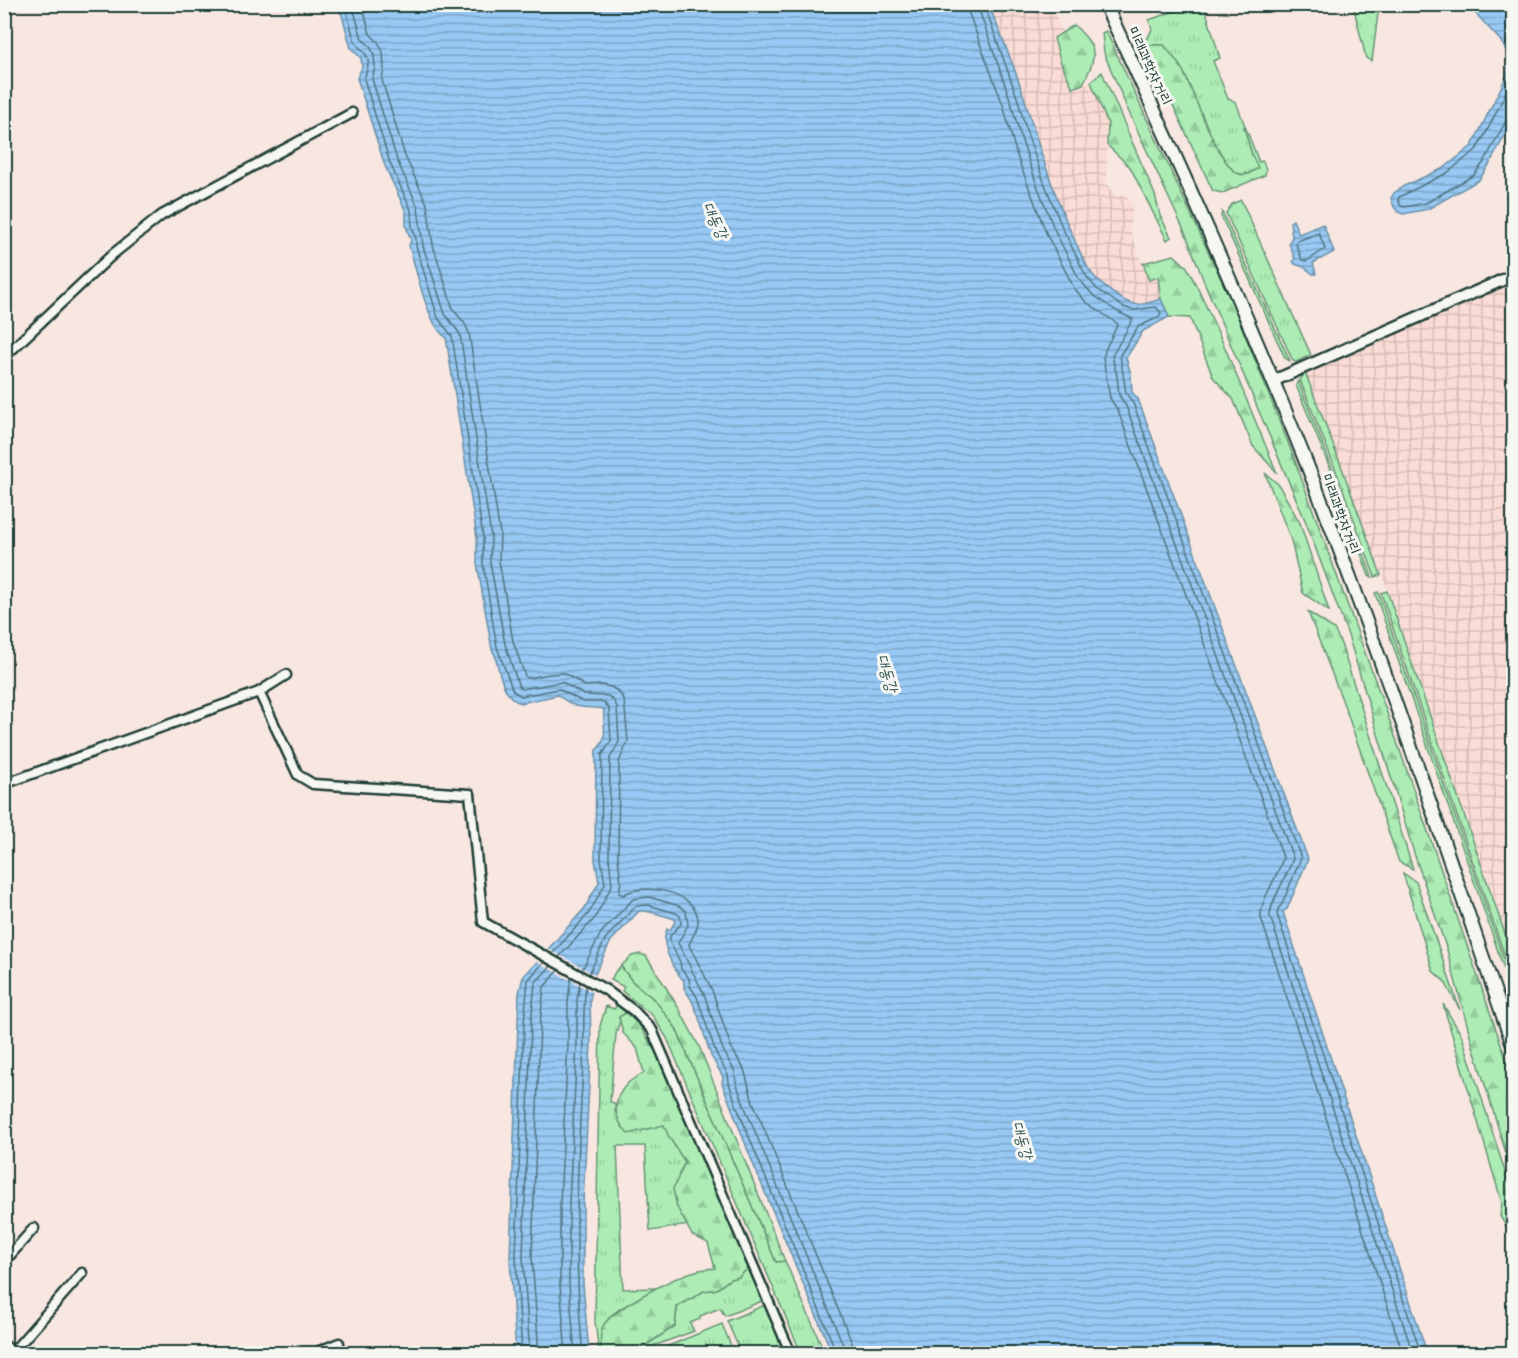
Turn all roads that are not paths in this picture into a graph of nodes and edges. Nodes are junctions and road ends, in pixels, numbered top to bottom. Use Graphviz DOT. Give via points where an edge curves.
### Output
graph roads {
  1 [pos="1105,4"];
  2 [pos="352,113"];
  3 [pos="1514,275"];
  4 [pos="4,357"];
  5 [pos="1273,381"];
  6 [pos="286,675"];
  7 [pos="259,692"];
  8 [pos="4,784"];
  9 [pos="1514,1048"];
  10 [pos="34,1228"];
  11 [pos="4,1262"];
  12 [pos="82,1274"];
  13 [pos="339,1342"];
  14 [pos="10,1351"];
  15 [pos="312,1353"];
  16 [pos="792,1353"];
  1 -- 5 [label="main road, 미래과학자거리" via="1191,188"];
  2 -- 4 [label="street" via="162,215 112,254"];
  3 -- 5 [label="street"];
  5 -- 9 [label="main road, 미래과학자거리" via="1383,669"];
  6 -- 7 [label="street"];
  7 -- 8 [label="street"];
  7 -- 16 [label="street" via="298,775 313,784 470,794 483,922 606,990 652,1030"];
  10 -- 11 [label="street"];
  12 -- 14 [label="street"];
  13 -- 15 [label="street"];
}
